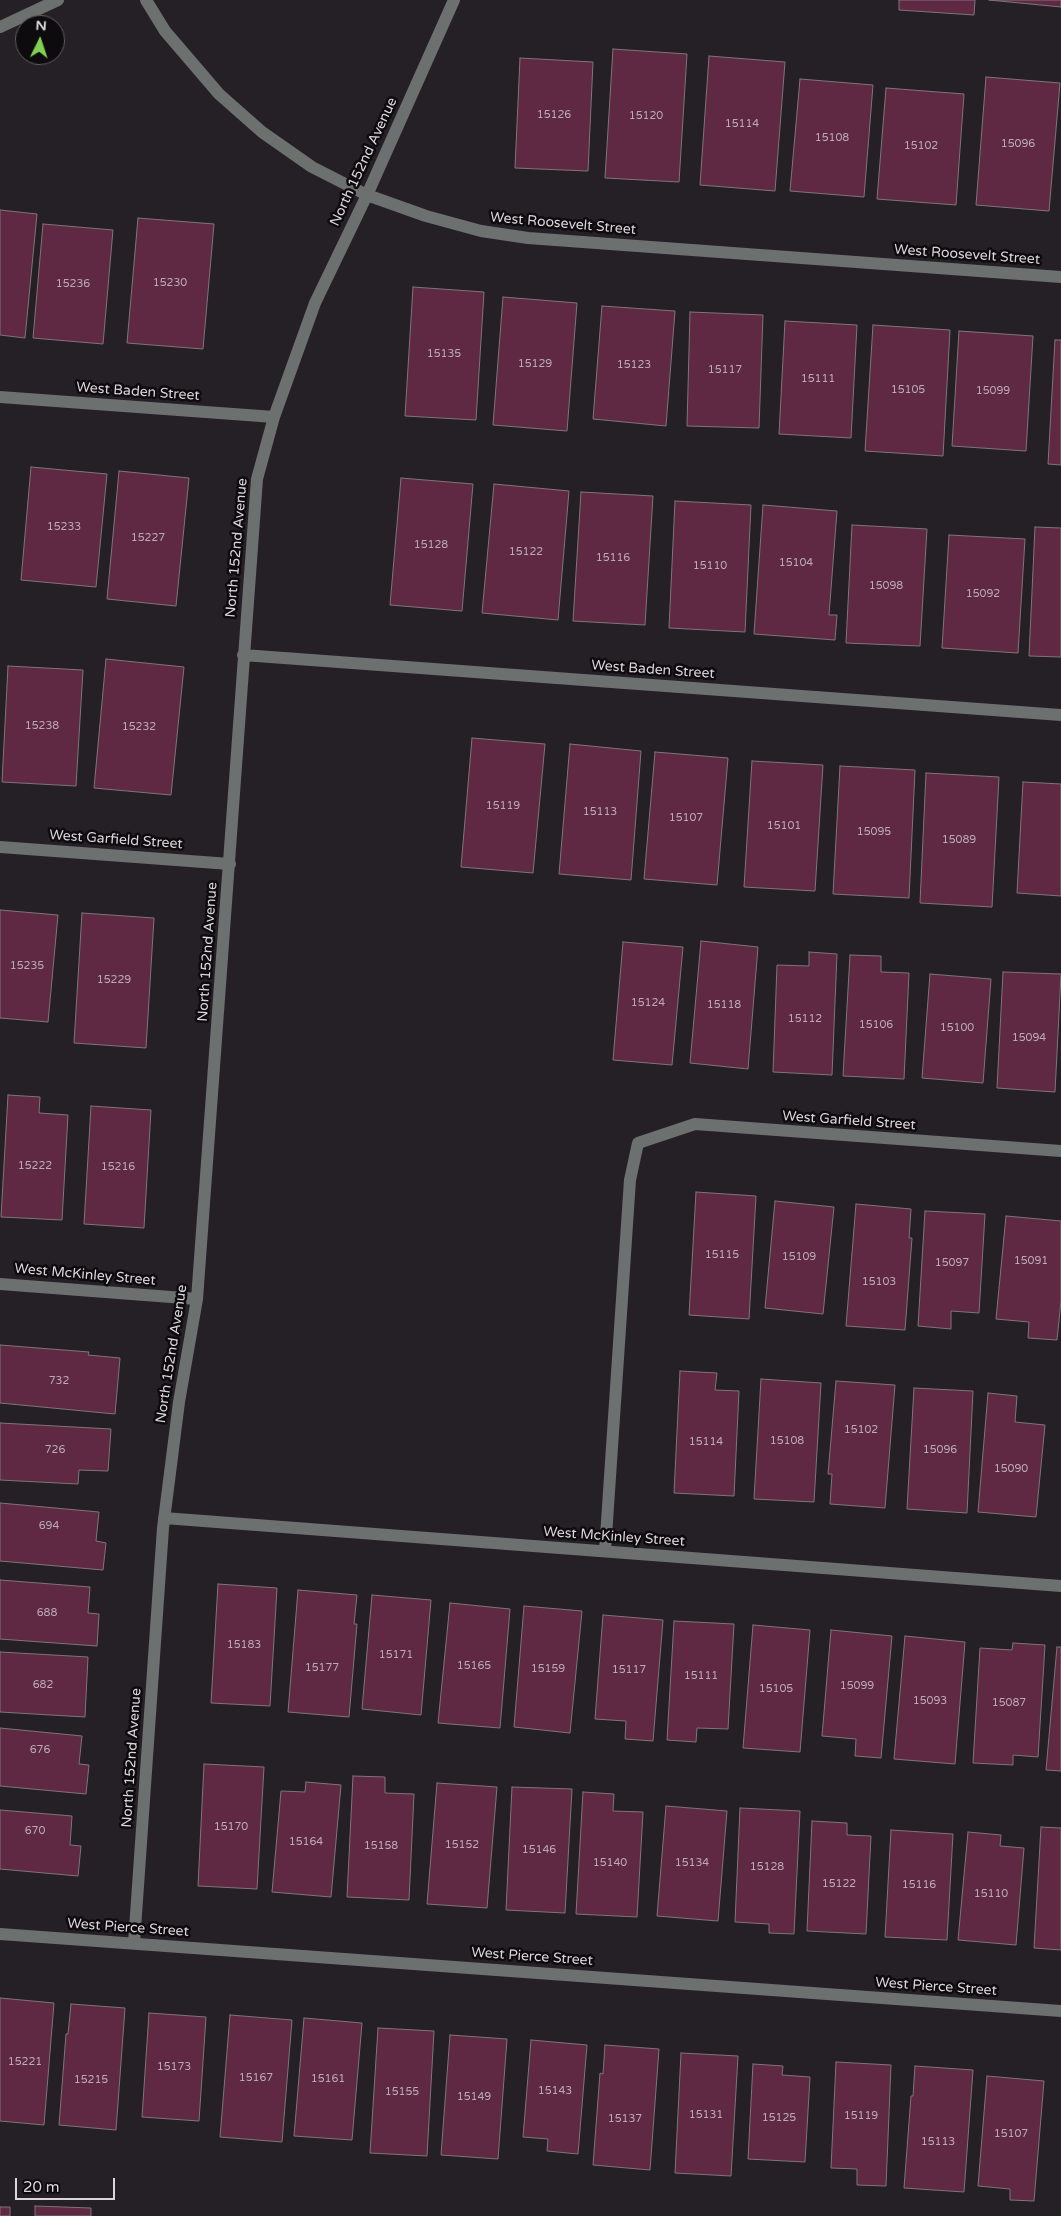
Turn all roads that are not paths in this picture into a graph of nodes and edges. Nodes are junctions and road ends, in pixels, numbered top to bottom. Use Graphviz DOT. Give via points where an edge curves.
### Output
graph roads {
  1 [pos="58,0"];
  2 [pos="146,0"];
  3 [pos="454,0"];
  4 [pos="0,27"];
  5 [pos="367,195"];
  6 [pos="1061,277"];
  7 [pos="0,397"];
  8 [pos="274,417"];
  9 [pos="243,655"];
  10 [pos="1061,715"];
  11 [pos="0,847"];
  12 [pos="230,864"];
  13 [pos="1061,1151"];
  14 [pos="0,1284"];
  15 [pos="197,1299"];
  16 [pos="164,1518"];
  17 [pos="605,1551"];
  18 [pos="1061,1586"];
  19 [pos="0,1934"];
  20 [pos="134,1943"];
  21 [pos="1061,2011"];
  1 -- 4 [label="street"];
  2 -- 5 [label="street, West Roosevelt Street" via="165,31 219,94 262,132 312,167"];
  3 -- 5 [label="street, North 152nd Avenue"];
  5 -- 6 [label="street, West Roosevelt Street" via="481,232 528,238"];
  5 -- 8 [label="street, North 152nd Avenue" via="315,303"];
  7 -- 8 [label="street, West Baden Street"];
  8 -- 9 [label="street, North 152nd Avenue" via="257,480"];
  9 -- 10 [label="street, West Baden Street"];
  9 -- 12 [label="street, North 152nd Avenue"];
  11 -- 12 [label="street, West Garfield Street"];
  12 -- 15 [label="street, North 152nd Avenue"];
  13 -- 17 [label="street, West Garfield Street" via="695,1124 638,1143 630,1180"];
  14 -- 15 [label="street, West McKinley Street"];
  15 -- 16 [label="street, North 152nd Avenue"];
  16 -- 17 [label="street, West McKinley Street"];
  16 -- 20 [label="street, North 152nd Avenue"];
  17 -- 18 [label="street, West McKinley Street"];
  19 -- 20 [label="street, West Pierce Street"];
  20 -- 21 [label="street, West Pierce Street"];
}
